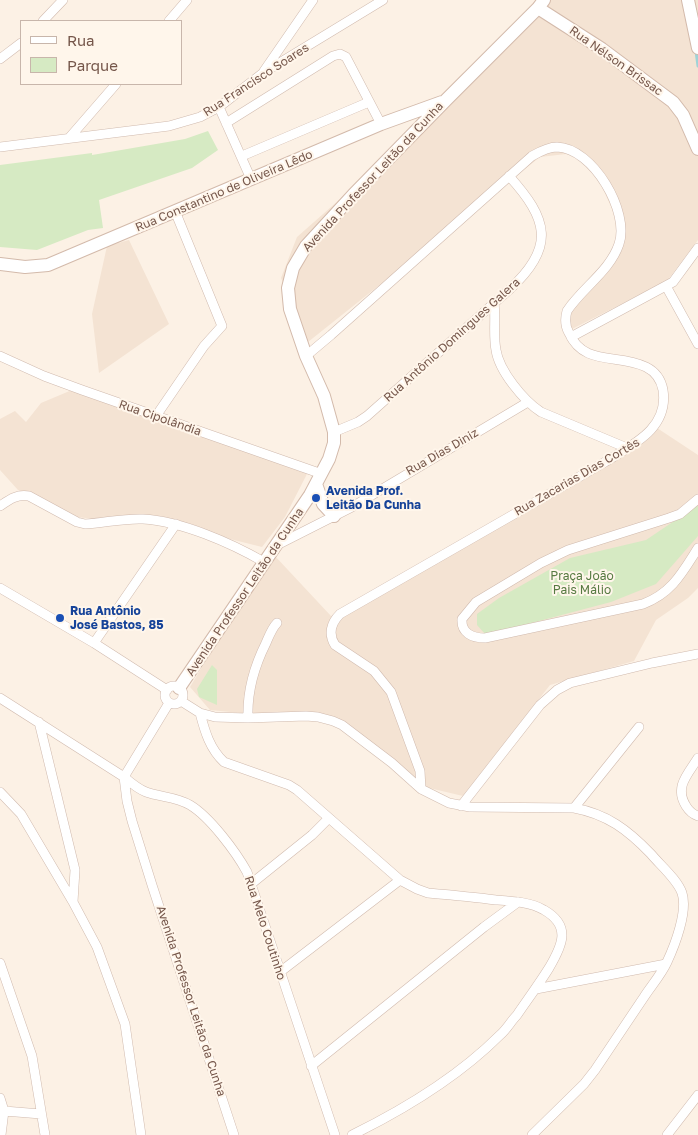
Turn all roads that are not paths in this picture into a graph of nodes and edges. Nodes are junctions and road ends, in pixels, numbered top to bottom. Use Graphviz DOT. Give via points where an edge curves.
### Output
graph roads {
  1 [pos="63,0"];
  2 [pos="187,0"];
  3 [pos="313,0"];
  4 [pos="384,0"];
  5 [pos="688,0"];
  6 [pos="541,4"];
  7 [pos="44,20"];
  8 [pos="170,20"];
  9 [pos="20,45"];
  10 [pos="698,48"];
  11 [pos="0,60"];
  12 [pos="263,73"];
  13 [pos="115,85"];
  14 [pos="445,101"];
  15 [pos="369,102"];
  16 [pos="219,107"];
  17 [pos="226,123"];
  18 [pos="381,124"];
  19 [pos="70,137"];
  20 [pos="0,147"];
  21 [pos="698,149"];
  22 [pos="242,156"];
  23 [pos="509,176"];
  24 [pos="251,179"];
  25 [pos="174,211"];
  26 [pos="698,248"];
  27 [pos="0,264"];
  28 [pos="666,286"];
  29 [pos="494,303"];
  30 [pos="571,337"];
  31 [pos="698,344"];
  32 [pos="0,356"];
  33 [pos="306,356"];
  34 [pos="528,402"];
  35 [pos="156,416"];
  36 [pos="334,432"];
  37 [pos="627,448"];
  38 [pos="319,479"];
  39 [pos="698,500"];
  40 [pos="0,506"];
  41 [pos="334,516"];
  42 [pos="176,524"];
  43 [pos="276,545"];
  44 [pos="698,548"];
  45 [pos="264,562"];
  46 [pos="0,588"];
  47 [pos="277,622"];
  48 [pos="94,643"];
  49 [pos="698,654"];
  50 [pos="176,693"];
  51 [pos="0,698"];
  52 [pos="169,703"];
  53 [pos="200,713"];
  54 [pos="248,718"];
  55 [pos="39,722"];
  56 [pos="639,727"];
  57 [pos="698,758"];
  58 [pos="124,777"];
  59 [pos="421,789"];
  60 [pos="0,792"];
  61 [pos="461,806"];
  62 [pos="574,808"];
  63 [pos="698,816"];
  64 [pos="329,818"];
  65 [pos="400,880"];
  66 [pos="251,884"];
  67 [pos="74,902"];
  68 [pos="518,902"];
  69 [pos="0,963"];
  70 [pos="666,964"];
  71 [pos="280,972"];
  72 [pos="536,989"];
  73 [pos="311,1066"];
  74 [pos="698,1095"];
  75 [pos="0,1098"];
  76 [pos="4,1111"];
  77 [pos="41,1114"];
  78 [pos="1,1135"];
  79 [pos="44,1135"];
  80 [pos="141,1135"];
  81 [pos="234,1135"];
  82 [pos="335,1135"];
  83 [pos="352,1135"];
  84 [pos="532,1135"];
  85 [pos="667,1135"];
  1 -- 7 [label="street"];
  2 -- 8 [label="street"];
  3 -- 12 [label="street"];
  4 -- 12 [label="street, Rua Francisco Soares"];
  5 -- 10 [label="street"];
  6 -- 14 [label="street, Avenida Professor Leitão da Cunha"];
  6 -- 21 [label="street, Rua Nélson Brissac" via="669,98 684,115"];
  9 -- 11 [label="street"];
  12 -- 16 [label="street, Rua Francisco Soares"];
  13 -- 19 [label="street"];
  14 -- 18 [label="street, Rua Constantino de Oliveira Lêdo"];
  14 -- 33 [label="street, Avenida Professor Leitão da Cunha" via="298,257 290,276 288,299"];
  15 -- 17 [label="street" via="346,57 337,55"];
  15 -- 18 [label="street"];
  15 -- 22 [label="street"];
  16 -- 17 [label="street"];
  16 -- 19 [label="street, Rua Francisco Soares" via="200,117 169,126"];
  17 -- 22 [label="street"];
  18 -- 24 [label="street, Rua Constantino de Oliveira Lêdo"];
  19 -- 20 [label="street, Rua Francisco Soares"];
  22 -- 24 [label="street"];
  23 -- 29 [label="street, Rua Antônio Domingues Galera" via="532,204 542,239 536,259 523,278"];
  23 -- 30 [label="street" via="532,156 546,149 561,148 590,163 614,201 621,225 619,245 613,257 567,311 566,322"];
  23 -- 33 [label="street"];
  24 -- 25 [label="street, Rua Constantino de Oliveira Lêdo"];
  25 -- 27 [label="street, Rua Constantino de Oliveira Lêdo" via="48,265"];
  25 -- 35 [label="street" via="222,326 204,346"];
  26 -- 28 [label="street" via="677,278"];
  28 -- 30 [label="street"];
  28 -- 31 [label="street"];
  29 -- 34 [label="street" via="497,355 507,376"];
  29 -- 36 [label="street, Rua Antônio Domingues Galera" via="367,416"];
  30 -- 37 [label="street, Rua Zacarias Dias Cortês" via="584,352 644,366 660,380 663,403 657,424"];
  32 -- 35 [label="street, Rua Cipolândia" via="67,385"];
  33 -- 36 [label="street, Avenida Professor Leitão da Cunha" via="324,396"];
  34 -- 37 [label="street" via="542,412"];
  34 -- 41 [label="street, Rua Dias Diniz"];
  35 -- 38 [label="street, Rua Cipolândia"];
  36 -- 38 [label="street, Avenida Professor Leitão da Cunha" via="333,450"];
  37 -- 59 [label="street, Rua Zacarias Dias Cortês" via="340,614 334,622 331,631 335,645 374,671 391,692 420,771"];
  38 -- 41 [label="street" via="323,504"];
  38 -- 43 [label="street, Avenida Professor Leitão da Cunha"];
  39 -- 44 [label="street" via="680,514 590,542 541,563 476,602 462,619 463,628 470,635 485,638 643,604 664,594 678,581"];
  40 -- 42 [label="street" via="15,496 26,495 85,524 144,519"];
  41 -- 43 [label="street, Rua Dias Diniz"];
  42 -- 45 [label="street" via="232,545"];
  42 -- 48 [label="street"];
  43 -- 45 [label="street, Avenida Professor Leitão da Cunha"];
  45 -- 50 [label="street, Avenida Professor Leitão da Cunha"];
  46 -- 48 [label="street"];
  47 -- 54 [label="street" via="255,666"];
  48 -- 50 [label="street"];
  49 -- 61 [label="street" via="570,683 556,690 540,705"];
  50 -- 52 [label="street" via="176,704"];
  50 -- 52 [label="street" via="165,694"];
  50 -- 53 [label="street"];
  51 -- 55 [label="street, Rua Melo Coutinho"];
  52 -- 58 [label="street"];
  53 -- 54 [label="street"];
  53 -- 64 [label="street" via="210,744 224,762 289,785"];
  54 -- 59 [label="street" via="306,716 332,721 385,758"];
  55 -- 58 [label="street, Rua Melo Coutinho"];
  55 -- 67 [label="street" via="75,870"];
  56 -- 62 [label="street"];
  57 -- 63 [label="street" via="680,791 687,808"];
  58 -- 66 [label="street, Rua Melo Coutinho" via="146,792 191,805 229,844"];
  58 -- 81 [label="street, Avenida Professor Leitão da Cunha" via="132,821"];
  59 -- 61 [label="street" via="440,800"];
  60 -- 67 [label="street" via="21,814"];
  61 -- 62 [label="street"];
  62 -- 70 [label="street" via="589,810 617,824 649,852 678,885 683,907 677,940"];
  64 -- 65 [label="street"];
  64 -- 66 [label="street"];
  65 -- 68 [label="street" via="428,892"];
  65 -- 71 [label="street"];
  66 -- 71 [label="street, Rua Melo Coutinho"];
  67 -- 80 [label="street" via="97,947 125,1024"];
  68 -- 72 [label="street" via="545,910 554,918 563,936 558,952"];
  68 -- 73 [label="street"];
  69 -- 77 [label="street" via="32,1056"];
  70 -- 72 [label="street"];
  70 -- 84 [label="street" via="595,1070"];
  71 -- 73 [label="street, Rua Melo Coutinho"];
  72 -- 83 [label="street" via="501,1035 468,1063 388,1117"];
  73 -- 82 [label="street, Rua Melo Coutinho"];
  74 -- 85 [label="street"];
  75 -- 76 [label="street"];
  76 -- 77 [label="street"];
  76 -- 78 [label="street"];
  77 -- 79 [label="street"];
}
